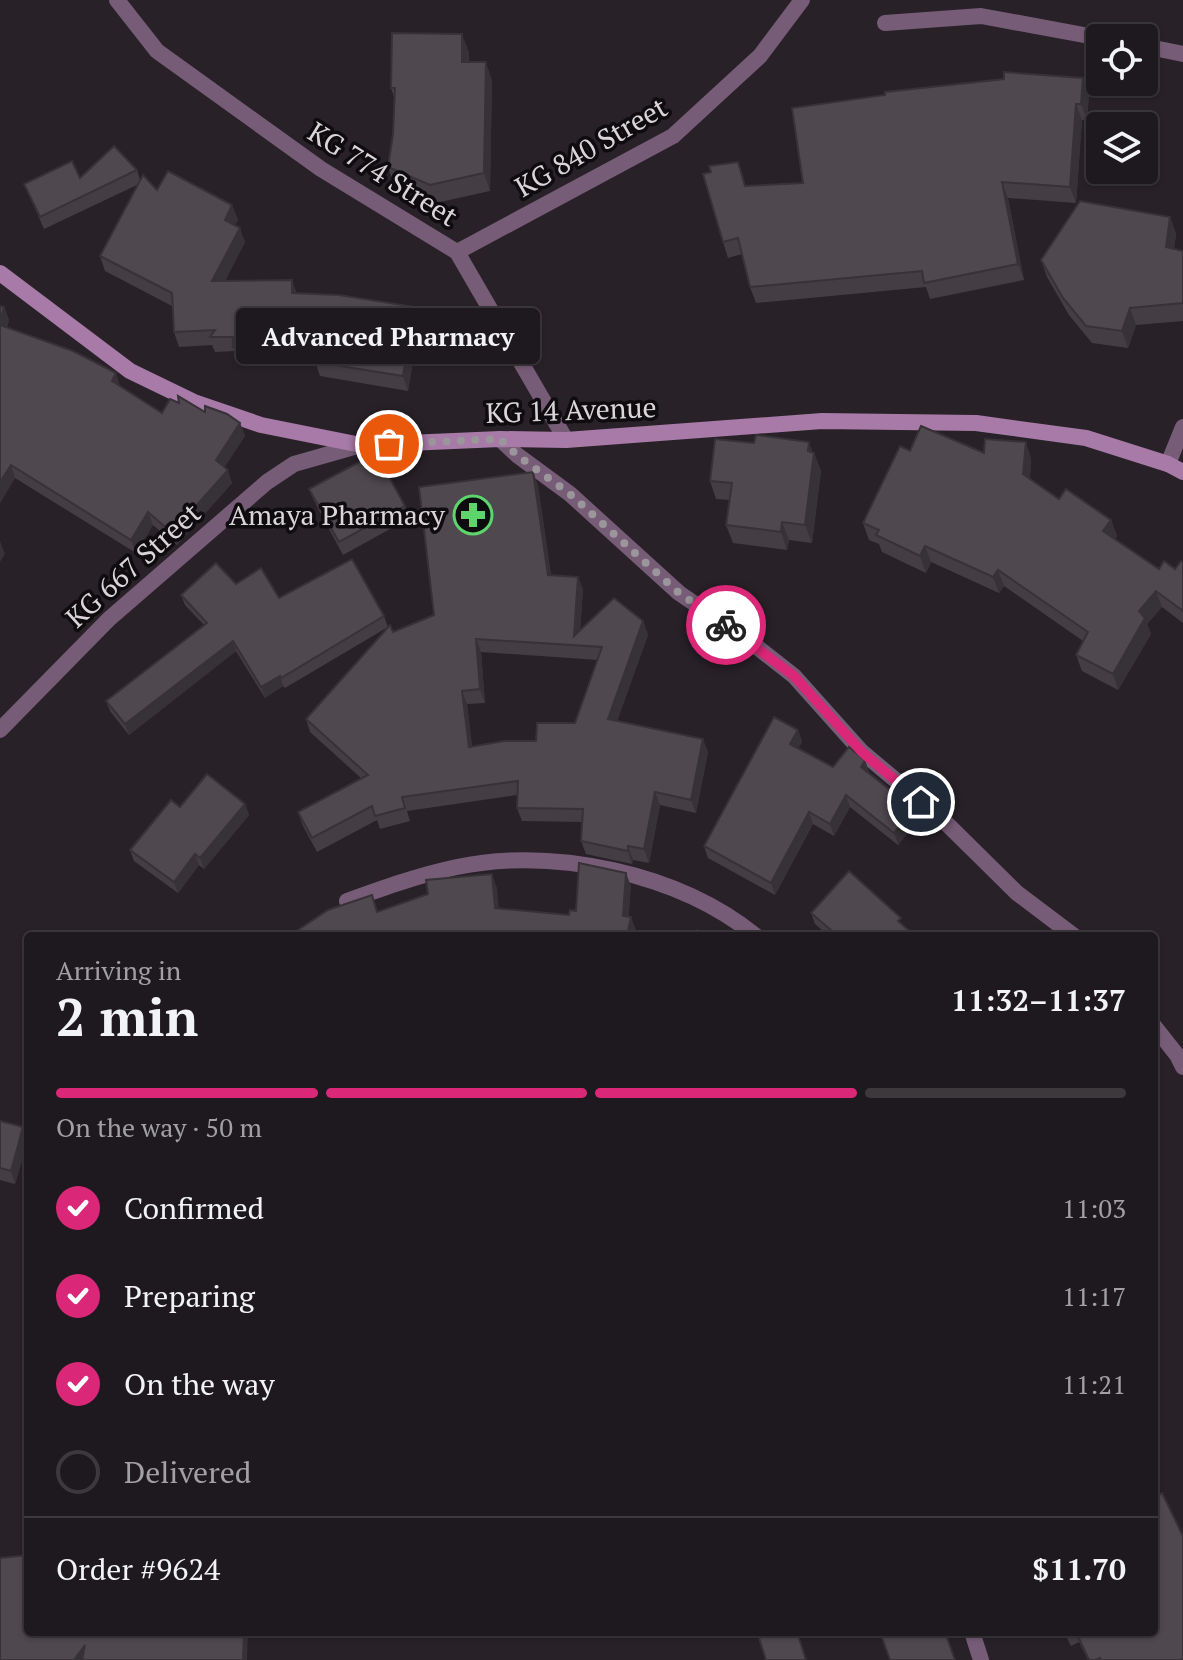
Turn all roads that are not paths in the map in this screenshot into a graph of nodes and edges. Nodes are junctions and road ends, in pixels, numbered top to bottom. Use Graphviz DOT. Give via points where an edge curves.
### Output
graph roads {
  1 [pos="117,0"];
  2 [pos="802,0"];
  3 [pos="885,23"];
  4 [pos="1086,35"];
  5 [pos="1158,49"];
  6 [pos="1183,54"];
  7 [pos="457,252"];
  8 [pos="0,273"];
  9 [pos="1183,427"];
  10 [pos="500,439"];
  11 [pos="566,440"];
  12 [pos="361,445"];
  13 [pos="1175,468"];
  14 [pos="0,730"];
  15 [pos="347,901"];
  16 [pos="751,932"];
  17 [pos="1069,932"];
  18 [pos="1158,1031"];
  19 [pos="1183,1067"];
  20 [pos="973,1636"];
  21 [pos="981,1660"];
  1 -- 7 [label="street, KG 774 Street" via="157,51 321,169"];
  2 -- 7 [label="street, KG 840 Street" via="760,56 673,136"];
  3 -- 4 [label="street" via="981,16"];
  5 -- 6 [label="street"];
  7 -- 11 [label="street, KG 774 Street"];
  8 -- 12 [label="main road, KG 14 Avenue" via="130,371 182,396 261,425"];
  9 -- 13 [label="street"];
  10 -- 11 [label="main road, KG 14 Avenue"];
  10 -- 12 [label="main road, KG 14 Avenue"];
  10 -- 17 [label="street" via="679,593 794,676 862,752 941,818 1017,893"];
  11 -- 13 [label="main road, KG 14 Avenue" via="822,421 976,423 1086,438"];
  12 -- 14 [label="street, KG 667 Street" via="294,464 267,482 109,619"];
  15 -- 16 [label="street" via="460,866 581,863 671,887"];
  18 -- 19 [label="street"];
  20 -- 21 [label="street"];
}
